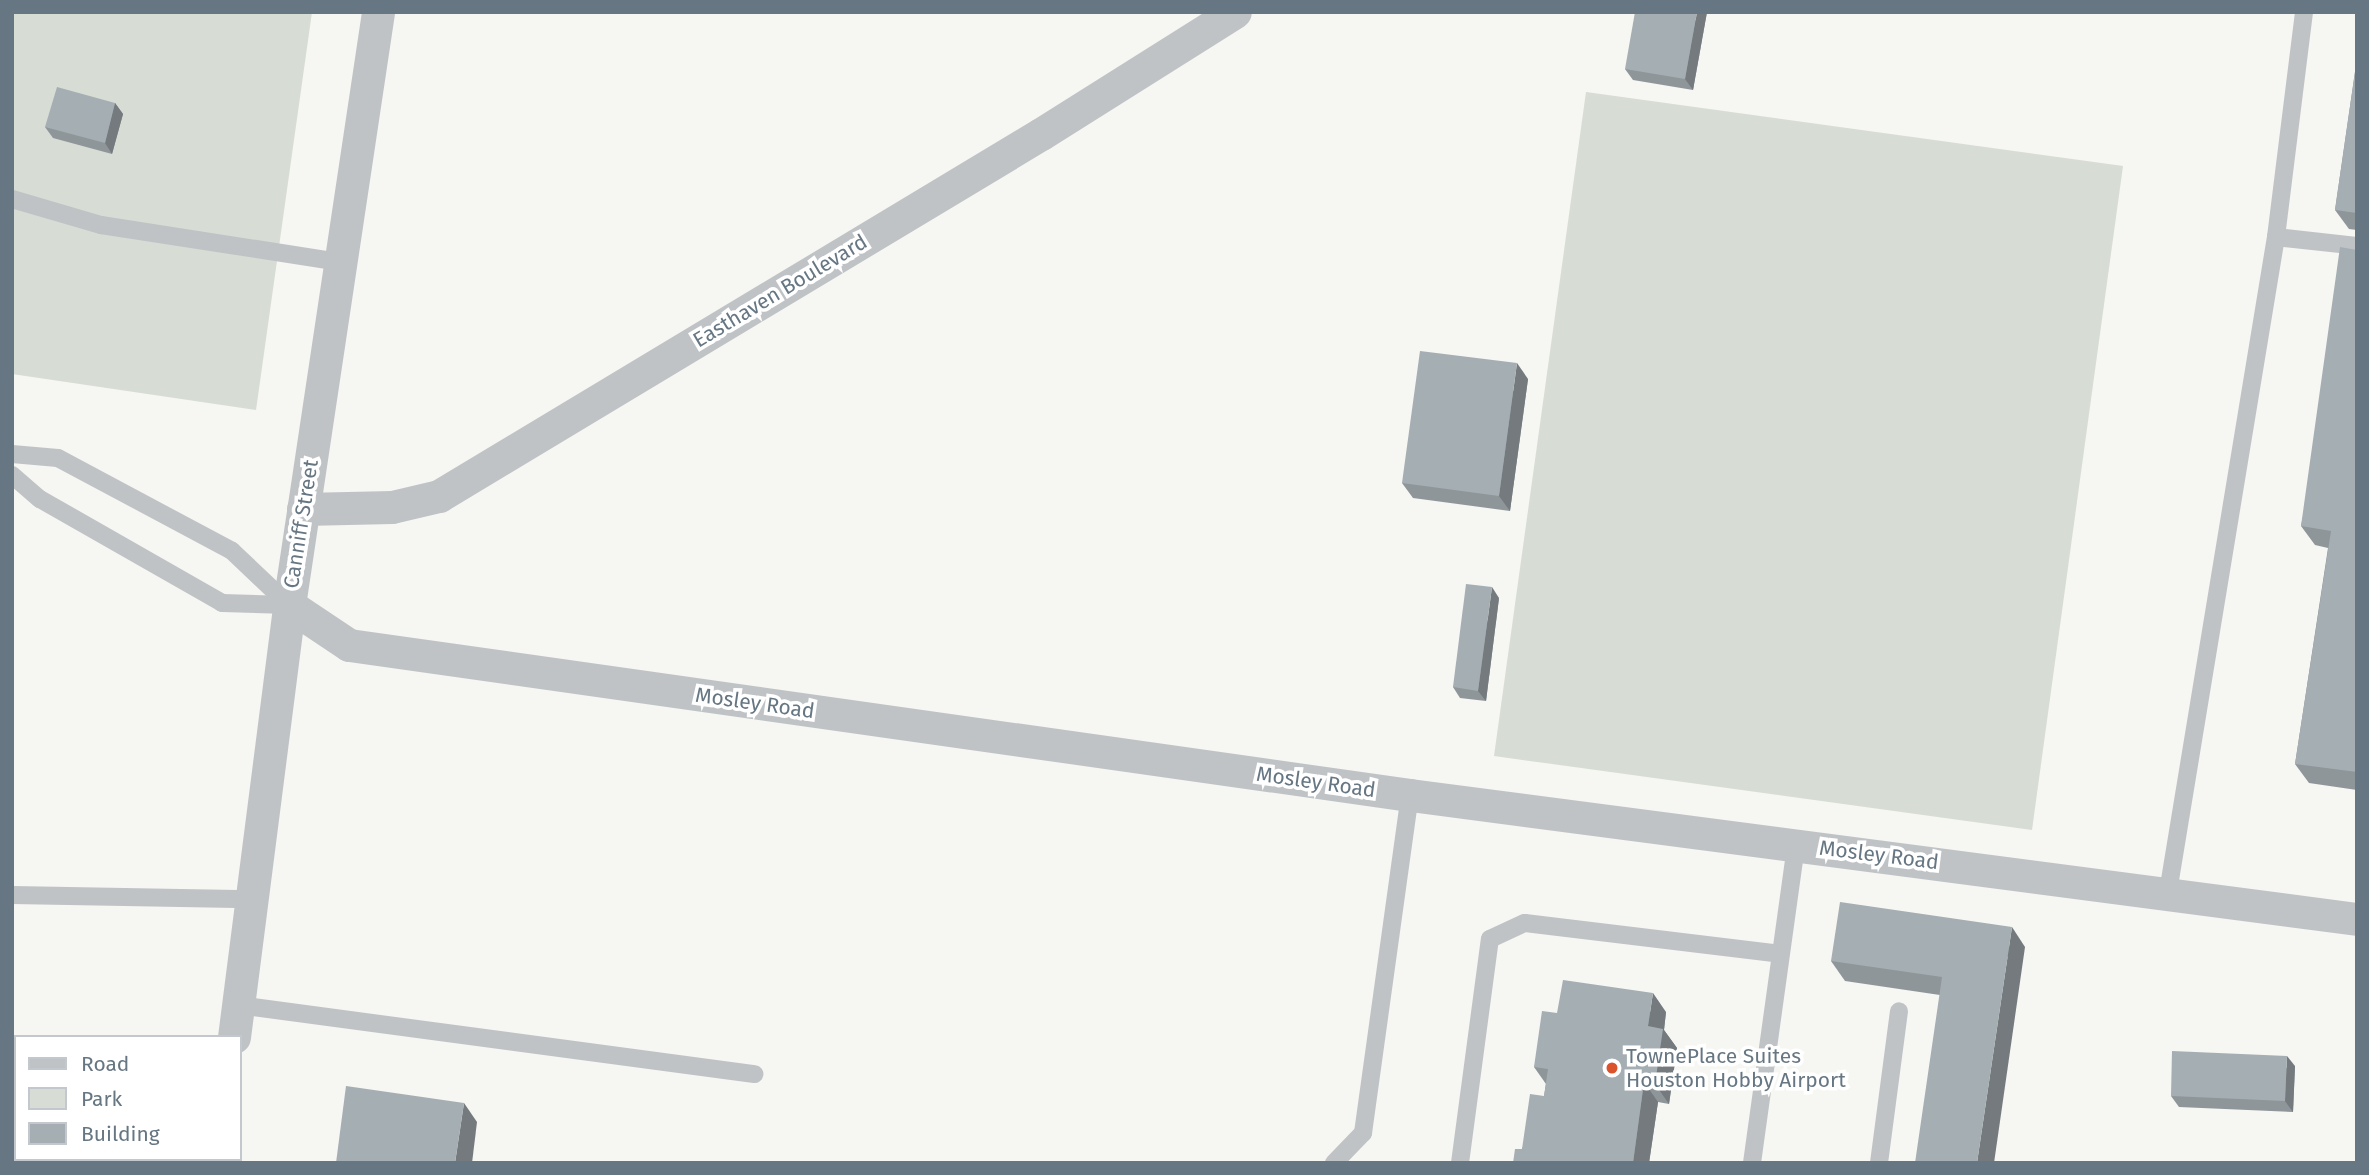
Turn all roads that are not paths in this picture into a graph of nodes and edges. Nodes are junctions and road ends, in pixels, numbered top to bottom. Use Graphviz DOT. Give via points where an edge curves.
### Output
graph roads {
  1 [pos="378,12"];
  2 [pos="1235,12"];
  3 [pos="2304,12"];
  4 [pos="12,199"];
  5 [pos="2276,237"];
  6 [pos="2357,246"];
  7 [pos="340,262"];
  8 [pos="12,454"];
  9 [pos="12,475"];
  10 [pos="303,509"];
  11 [pos="289,605"];
  12 [pos="1410,795"];
  13 [pos="1796,844"];
  14 [pos="2168,892"];
  15 [pos="12,895"];
  16 [pos="251,899"];
  17 [pos="2357,919"];
  18 [pos="1780,954"];
  19 [pos="1899,1011"];
  20 [pos="236,1021"];
  21 [pos="754,1074"];
  22 [pos="1334,1163"];
  23 [pos="1460,1163"];
  24 [pos="1752,1163"];
  25 [pos="1879,1163"];
  1 -- 7 [label="street, Canniff Street"];
  2 -- 10 [label="street, Easthaven Boulevard" via="439,496 392,507"];
  3 -- 5 [label="lane"];
  4 -- 7 [label="lane" via="101,225"];
  5 -- 6 [label="lane"];
  5 -- 14 [label="lane"];
  7 -- 10 [label="street, Canniff Street"];
  8 -- 11 [label="lane" via="58,458 220,545"];
  9 -- 11 [label="lane" via="40,499 222,603"];
  10 -- 11 [label="street, Canniff Street"];
  11 -- 12 [label="street, Mosley Road" via="349,645"];
  11 -- 16 [label="street, Canniff Street"];
  12 -- 13 [label="street, Mosley Road"];
  12 -- 22 [label="lane" via="1363,1133"];
  13 -- 14 [label="street, Mosley Road"];
  13 -- 18 [label="lane"];
  14 -- 17 [label="street, Mosley Road"];
  15 -- 16 [label="lane"];
  16 -- 20 [label="street, Canniff Street"];
  18 -- 23 [label="lane" via="1525,923 1490,939"];
  18 -- 24 [label="lane"];
  19 -- 25 [label="lane"];
  20 -- 21 [label="lane"];
}
